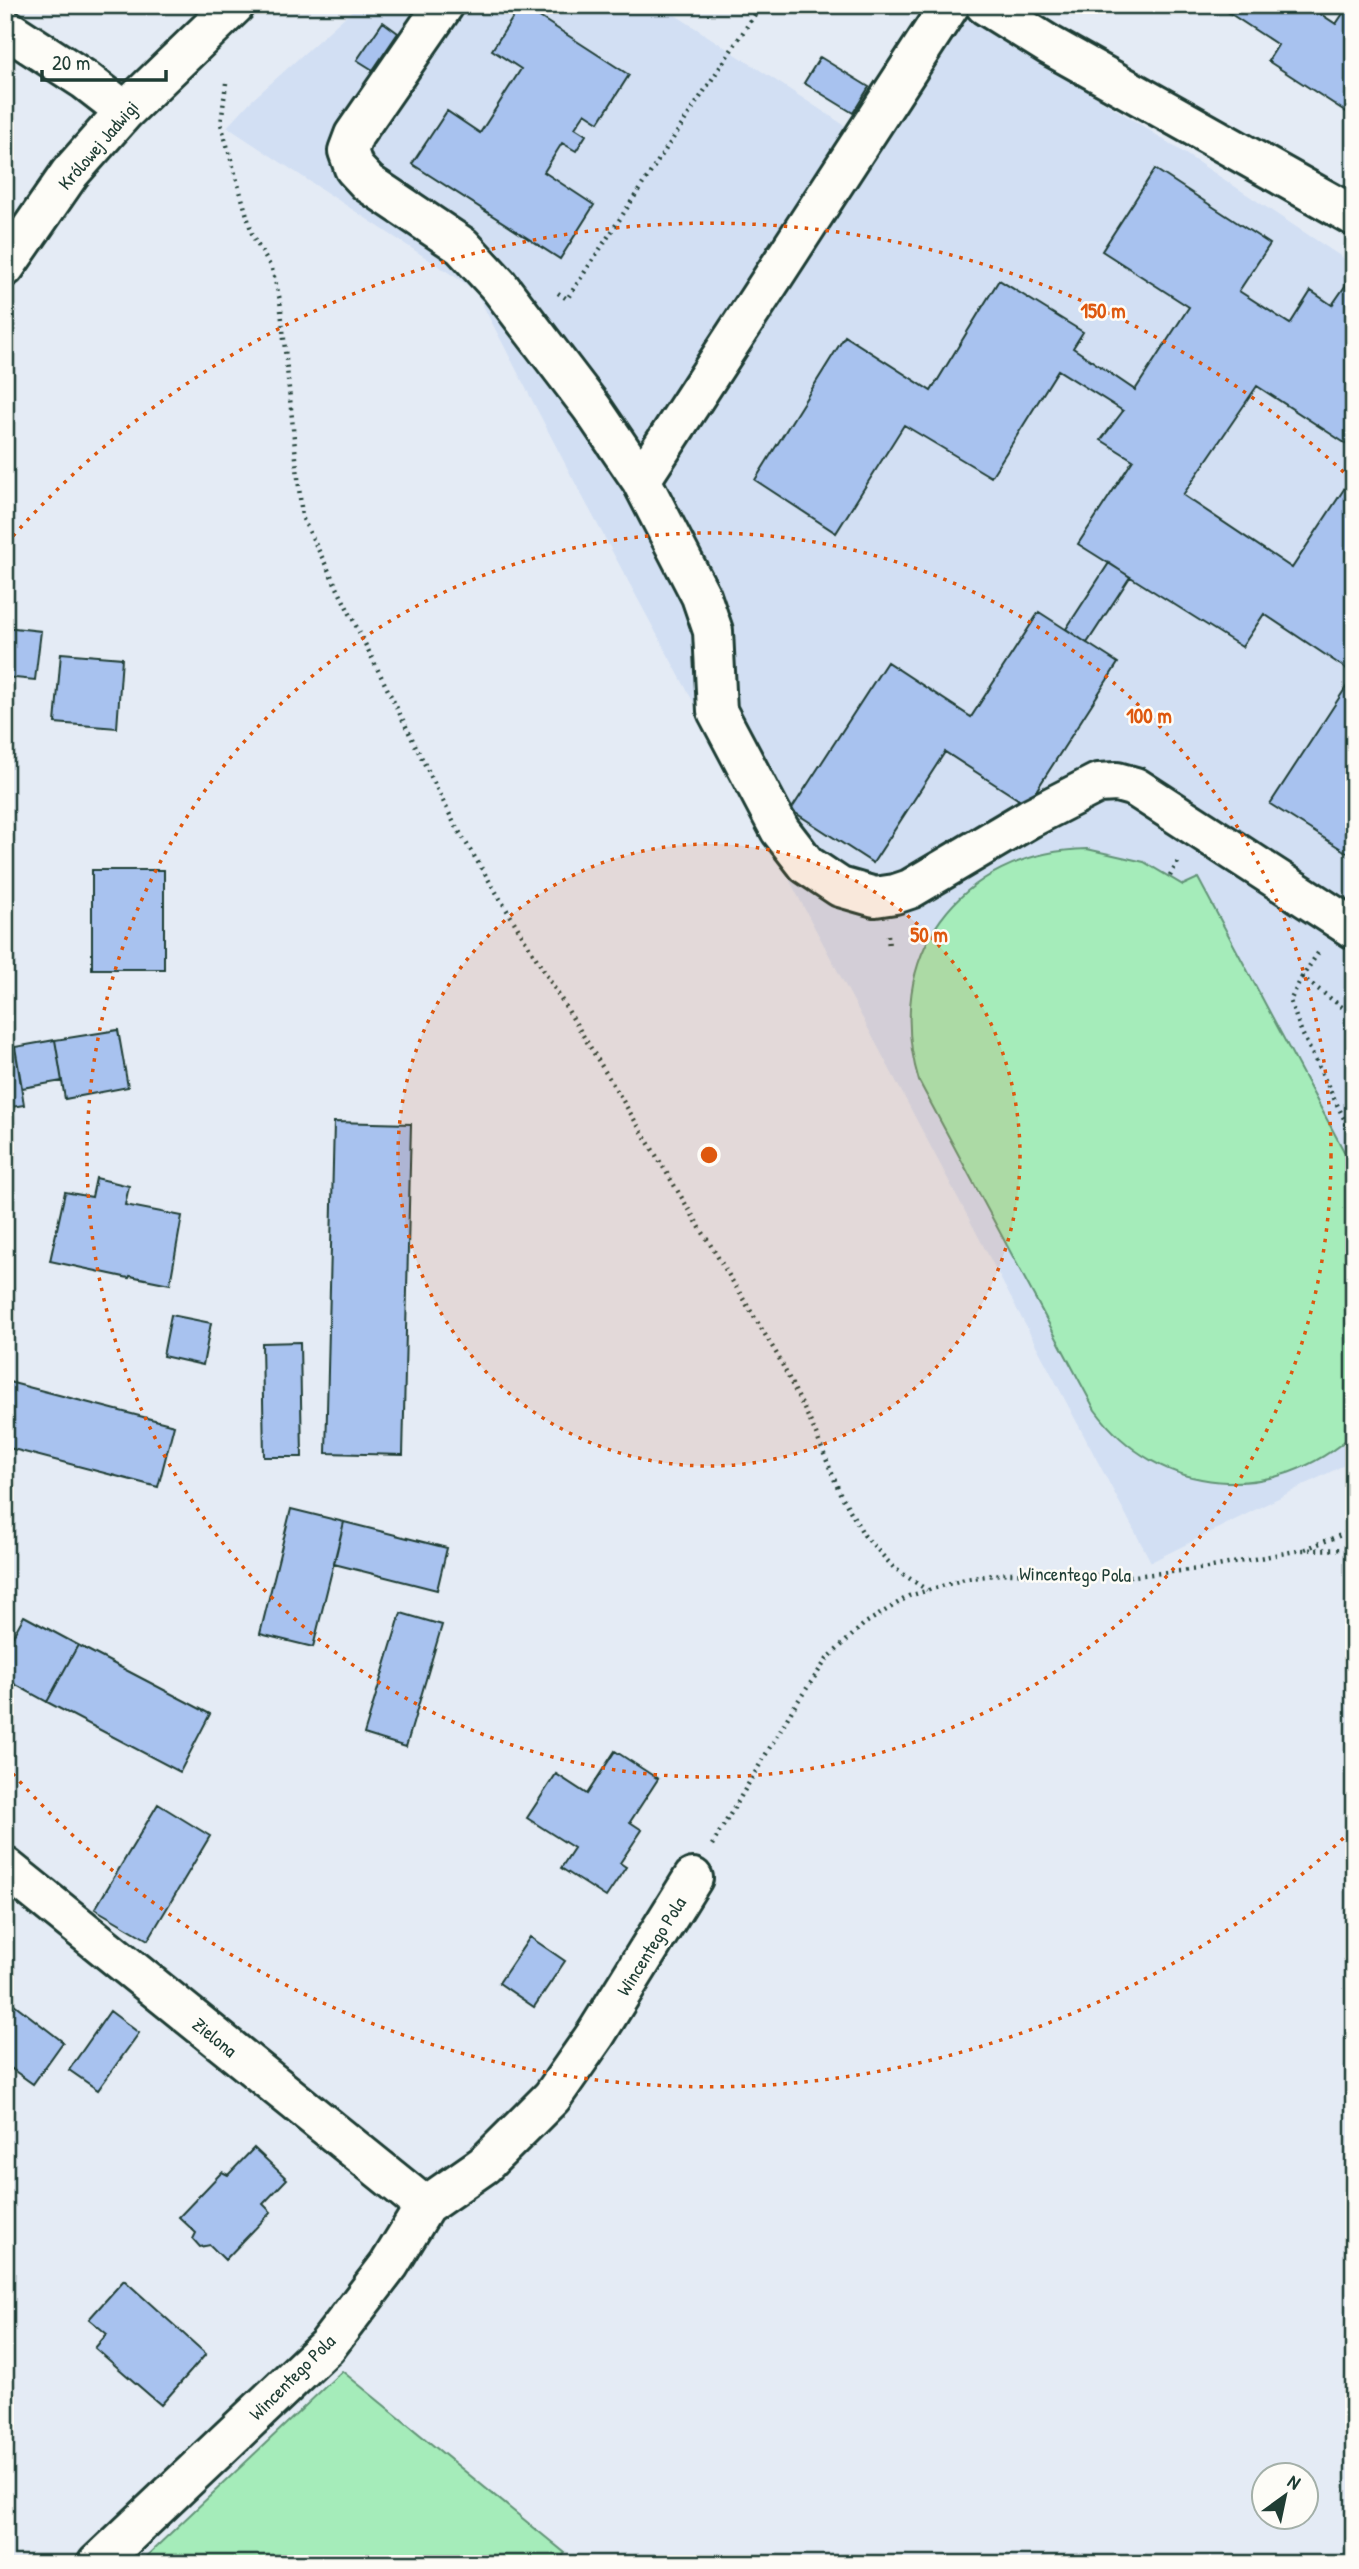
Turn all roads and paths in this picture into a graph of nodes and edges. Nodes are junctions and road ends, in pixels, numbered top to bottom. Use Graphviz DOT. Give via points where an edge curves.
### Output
graph roads {
  1 [pos="234,5"];
  2 [pos="444,5"];
  3 [pos="761,5"];
  4 [pos="950,5"];
  5 [pos="985,5"];
  6 [pos="5,28"];
  7 [pos="23,55"];
  8 [pos="226,82"];
  9 [pos="125,111"];
  10 [pos="1354,216"];
  11 [pos="5,267"];
  12 [pos="555,292"];
  13 [pos="641,480"];
  14 [pos="1338,938"];
  15 [pos="1302,977"];
  16 [pos="1354,1016"];
  17 [pos="1354,1139"];
  18 [pos="1354,1530"];
  19 [pos="1354,1549"];
  20 [pos="1301,1550"];
  21 [pos="927,1590"];
  22 [pos="5,1867"];
  23 [pos="693,1878"];
  24 [pos="425,2206"];
  25 [pos="97,2564"];
  1 -- 9 [label="street, Królowej Jadwigi"];
  2 -- 13 [label="street" via="354,135 348,150 354,168 368,183 462,246 499,286"];
  3 -- 12 [label="path" via="567,299"];
  4 -- 13 [label="street"];
  5 -- 10 [label="street"];
  6 -- 7 [label="street"];
  7 -- 9 [label="street" via="85,80"];
  8 -- 21 [label="path" via="221,124 253,237 272,269 279,300 302,517 454,823 778,1356 864,1535 894,1568"];
  9 -- 11 [label="street, Królowej Jadwigi" via="70,173"];
  13 -- 14 [label="street" via="701,596 713,631 717,711 780,830 807,865 840,887 875,897 910,889 1030,818 1098,783 1116,782 1135,788"];
  14 -- 15 [label="path"];
  15 -- 16 [label="path"];
  15 -- 17 [label="path" via="1290,1001"];
  18 -- 20 [label="path"];
  19 -- 20 [label="path"];
  20 -- 21 [label="path, Wincentego Pola" via="1135,1576 1008,1573"];
  21 -- 23 [label="path, Wincentego Pola" via="864,1624 827,1660 794,1707"];
  22 -- 24 [label="street, Zielona"];
  23 -- 24 [label="street, Wincentego Pola" via="552,2097 484,2165"];
  24 -- 25 [label="street, Wincentego Pola" via="389,2265 327,2346"];
}
